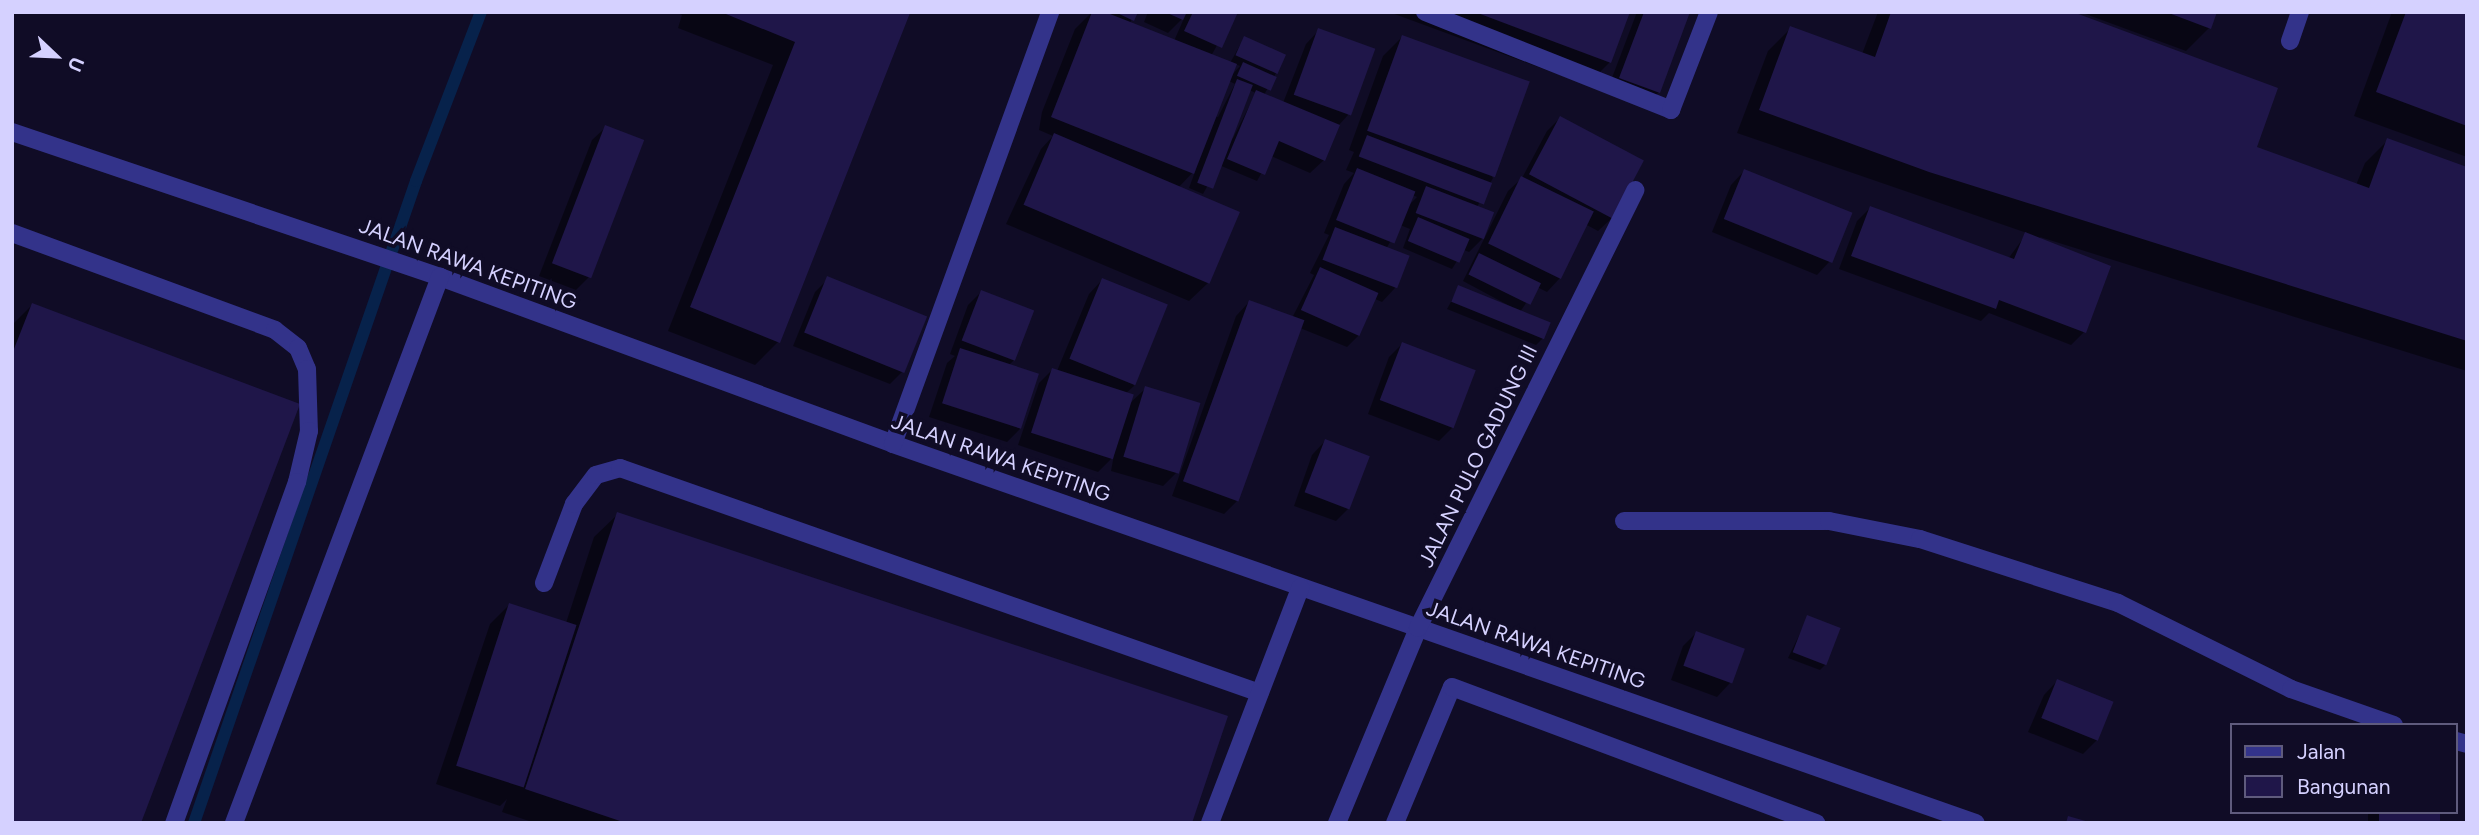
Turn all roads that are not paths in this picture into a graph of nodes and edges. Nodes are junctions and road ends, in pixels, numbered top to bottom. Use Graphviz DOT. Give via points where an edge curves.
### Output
graph roads {
  1 [pos="1050,12"];
  2 [pos="1424,12"];
  3 [pos="1709,12"];
  4 [pos="2300,12"];
  5 [pos="2290,41"];
  6 [pos="12,132"];
  7 [pos="1635,190"];
  8 [pos="12,233"];
  9 [pos="440,277"];
  10 [pos="893,444"];
  11 [pos="1624,521"];
  12 [pos="544,583"];
  13 [pos="1300,588"];
  14 [pos="1418,628"];
  15 [pos="1259,694"];
  16 [pos="2388,723"];
  17 [pos="174,823"];
  18 [pos="234,823"];
  19 [pos="1210,823"];
  20 [pos="1337,823"];
  21 [pos="1395,823"];
  22 [pos="1816,823"];
  23 [pos="1976,823"];
  1 -- 10 [label="street"];
  2 -- 3 [label="street" via="1671,110"];
  4 -- 5 [label="street"];
  6 -- 9 [label="street, JALAN RAWA KEPITING"];
  7 -- 14 [label="street, JALAN PULO GADUNG III"];
  8 -- 17 [label="street" via="275,330 298,348 307,369 309,431 297,482"];
  9 -- 10 [label="street, JALAN RAWA KEPITING"];
  9 -- 18 [label="street"];
  10 -- 13 [label="street, JALAN RAWA KEPITING"];
  11 -- 16 [label="street" via="1829,521 1920,539 2118,603 2291,689"];
  12 -- 15 [label="street" via="574,504 596,475 621,468"];
  13 -- 14 [label="street, JALAN RAWA KEPITING"];
  13 -- 15 [label="street"];
  14 -- 20 [label="street, JALAN PULO GADUNG III"];
  14 -- 23 [label="street, JALAN RAWA KEPITING"];
  15 -- 19 [label="street"];
  21 -- 22 [label="street" via="1452,687"];
}
